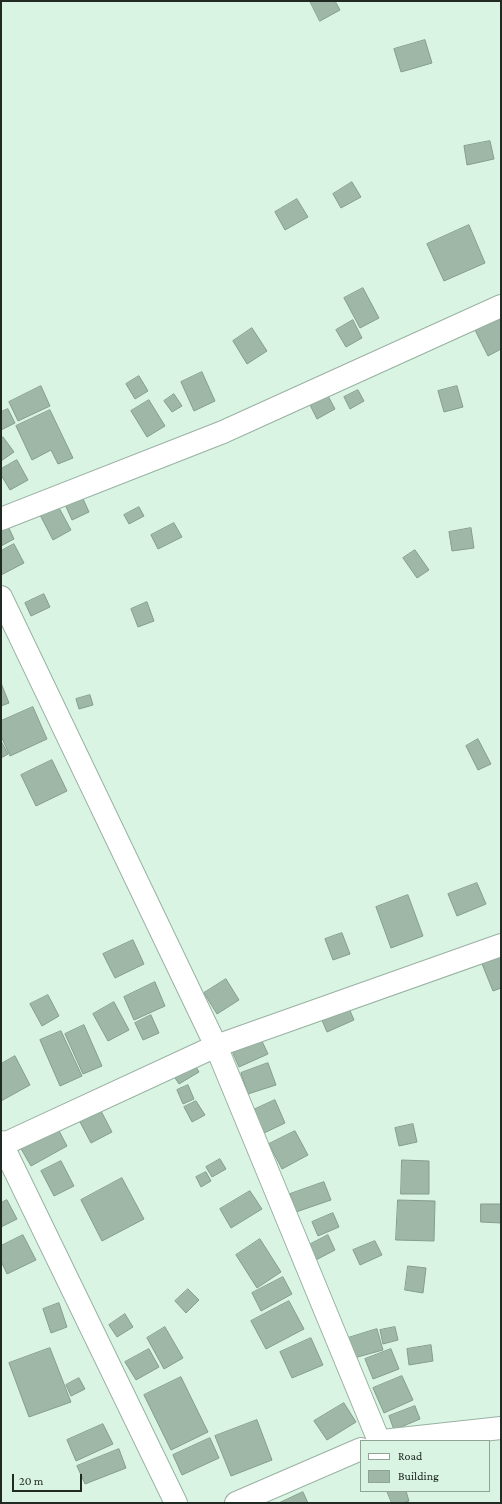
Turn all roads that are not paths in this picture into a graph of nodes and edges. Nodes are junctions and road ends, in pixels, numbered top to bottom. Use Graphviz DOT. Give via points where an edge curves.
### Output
graph roads {
  1 [pos="501,306"];
  2 [pos="1,519"];
  3 [pos="1,597"];
  4 [pos="501,945"];
  5 [pos="216,1046"];
  6 [pos="2,1143"];
  7 [pos="501,1428"];
  8 [pos="380,1440"];
  9 [pos="389,1440"];
  10 [pos="360,1449"];
  11 [pos="176,1503"];
  12 [pos="236,1503"];
  1 -- 2 [label="street" via="223,432"];
  3 -- 5 [label="street"];
  4 -- 5 [label="street"];
  5 -- 6 [label="street"];
  5 -- 8 [label="street"];
  6 -- 11 [label="street"];
  7 -- 9 [label="street"];
  10 -- 12 [label="street"];
}
